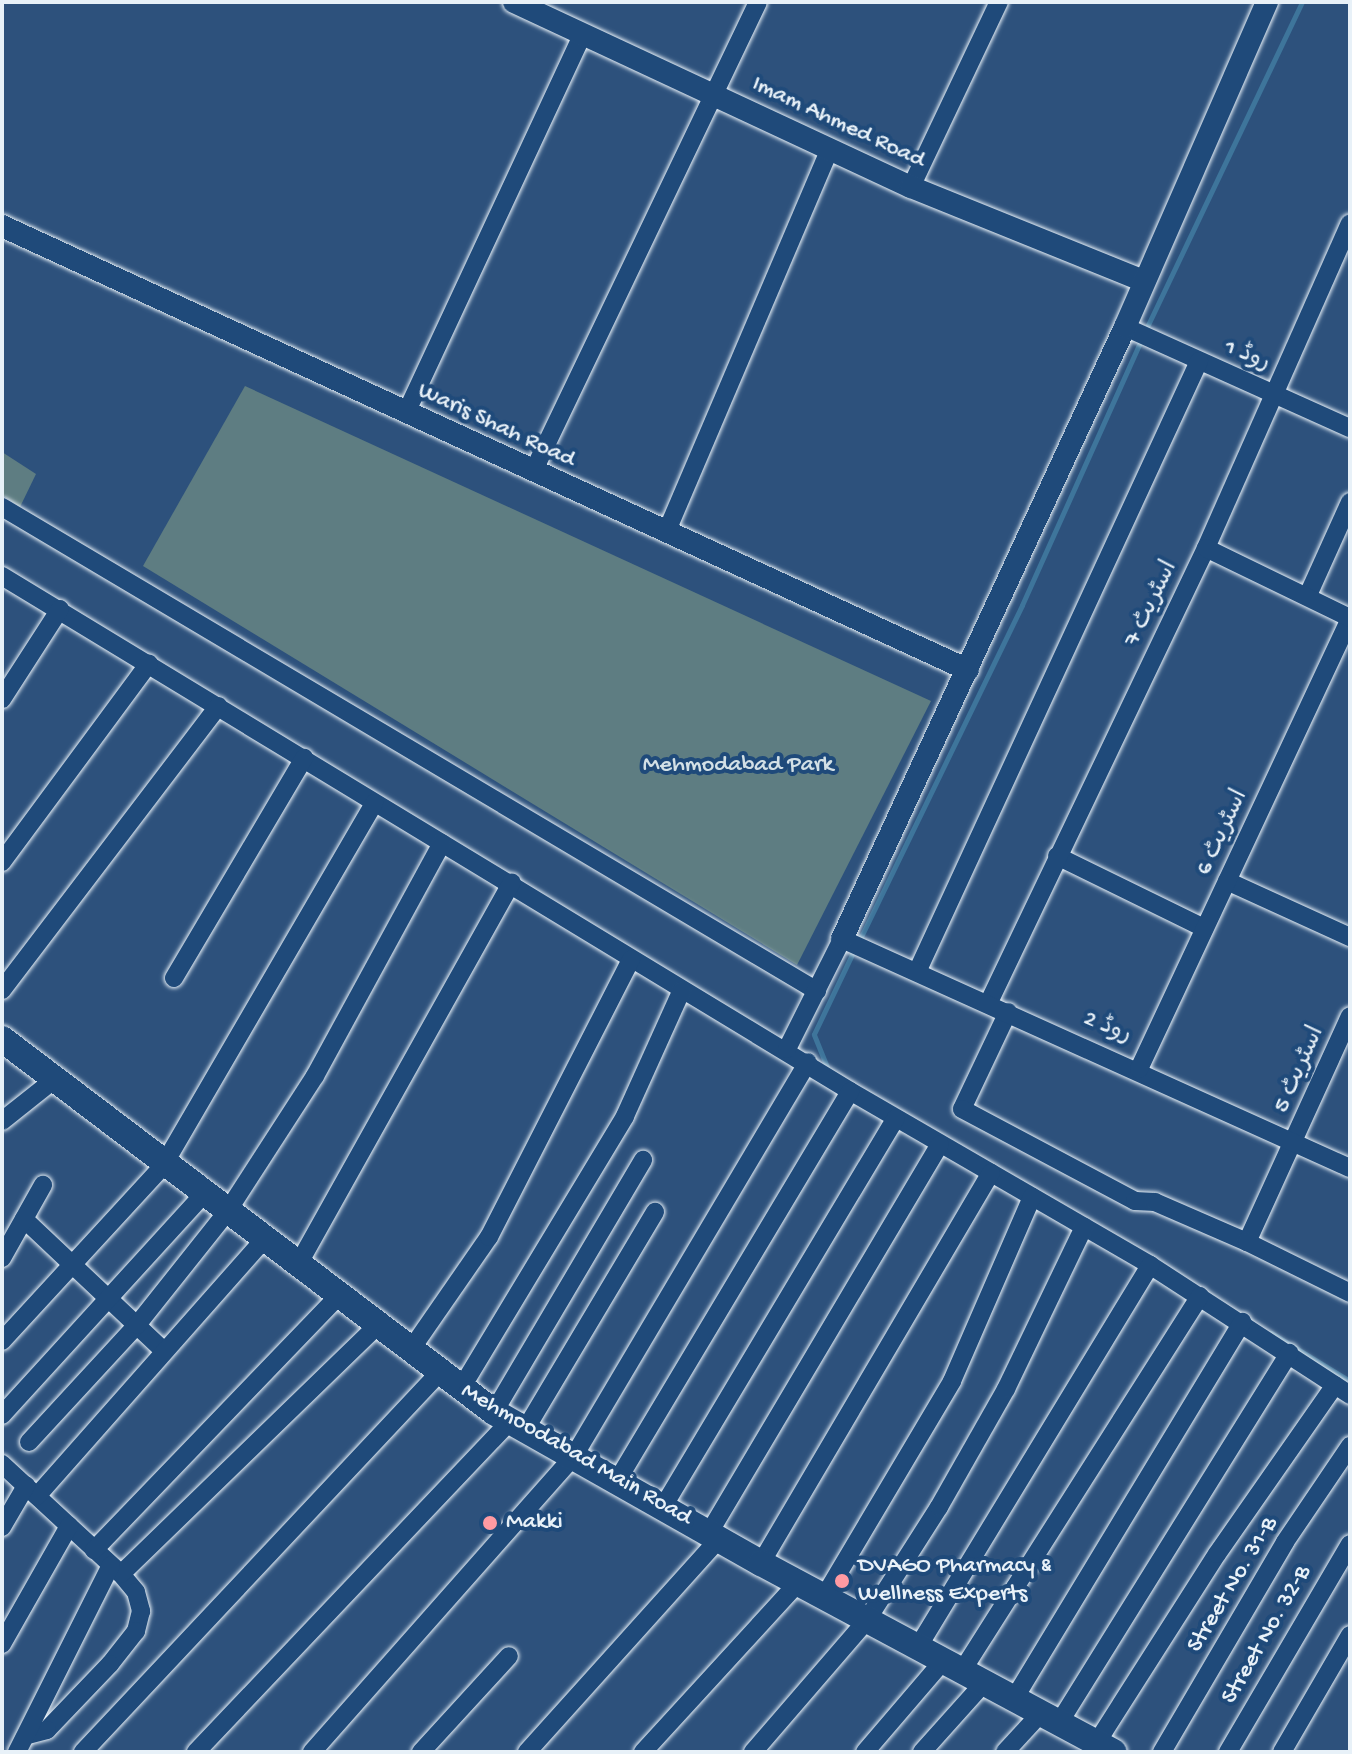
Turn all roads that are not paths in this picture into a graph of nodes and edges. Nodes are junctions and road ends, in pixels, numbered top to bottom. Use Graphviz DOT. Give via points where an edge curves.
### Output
graph roads {
  1 [pos="514,2"];
  2 [pos="758,2"];
  3 [pos="999,2"];
  4 [pos="1267,2"];
  5 [pos="548,9"];
  6 [pos="583,34"];
  7 [pos="714,95"];
  8 [pos="830,149"];
  9 [pos="911,187"];
  10 [pos="1350,223"];
  11 [pos="2,226"];
  12 [pos="1144,281"];
  13 [pos="1133,330"];
  14 [pos="1199,361"];
  15 [pos="1273,394"];
  16 [pos="406,413"];
  17 [pos="1350,428"];
  18 [pos="533,472"];
  19 [pos="1350,502"];
  20 [pos="2,507"];
  21 [pos="666,533"];
  22 [pos="1206,548"];
  23 [pos="2,576"];
  24 [pos="1308,595"];
  25 [pos="60,609"];
  26 [pos="1350,618"];
  27 [pos="149,663"];
  28 [pos="968,670"];
  29 [pos="2,699"];
  30 [pos="218,706"];
  31 [pos="304,758"];
  32 [pos="374,803"];
  33 [pos="442,843"];
  34 [pos="1057,856"];
  35 [pos="2,862"];
  36 [pos="1227,881"];
  37 [pos="512,882"];
  38 [pos="1204,928"];
  39 [pos="1350,937"];
  40 [pos="848,942"];
  41 [pos="631,959"];
  42 [pos="913,971"];
  43 [pos="174,978"];
  44 [pos="2,990"];
  45 [pos="682,990"];
  46 [pos="817,991"];
  47 [pos="989,1002"];
  48 [pos="1008,1012"];
  49 [pos="1350,1016"];
  50 [pos="2,1039"];
  51 [pos="787,1049"];
  52 [pos="808,1062"];
  53 [pos="1139,1069"];
  54 [pos="56,1078"];
  55 [pos="850,1091"];
  56 [pos="896,1118"];
  57 [pos="2,1121"];
  58 [pos="1295,1142"];
  59 [pos="940,1144"];
  60 [pos="643,1160"];
  61 [pos="163,1166"];
  62 [pos="1350,1168"];
  63 [pos="991,1173"];
  64 [pos="43,1185"];
  65 [pos="203,1195"];
  66 [pos="1032,1197"];
  67 [pos="227,1212"];
  68 [pos="655,1212"];
  69 [pos="24,1219"];
  70 [pos="1084,1227"];
  71 [pos="264,1239"];
  72 [pos="1247,1242"];
  73 [pos="2,1258"];
  74 [pos="299,1263"];
  75 [pos="72,1265"];
  76 [pos="1150,1265"];
  77 [pos="341,1293"];
  78 [pos="1350,1293"];
  79 [pos="1200,1296"];
  80 [pos="108,1298"];
  81 [pos="1242,1322"];
  82 [pos="380,1323"];
  83 [pos="137,1325"];
  84 [pos="2,1341"];
  85 [pos="412,1348"];
  86 [pos="164,1351"];
  87 [pos="1289,1353"];
  88 [pos="450,1381"];
  89 [pos="1343,1390"];
  90 [pos="2,1415"];
  91 [pos="510,1421"];
  92 [pos="29,1442"];
  93 [pos="1350,1446"];
  94 [pos="574,1456"];
  95 [pos="2,1464"];
  96 [pos="617,1481"];
  97 [pos="32,1491"];
  98 [pos="663,1507"];
  99 [pos="69,1526"];
  100 [pos="2,1527"];
  101 [pos="714,1536"];
  102 [pos="1350,1544"];
  103 [pos="94,1550"];
  104 [pos="761,1563"];
  105 [pos="116,1570"];
  106 [pos="798,1583"];
  107 [pos="824,1597"];
  108 [pos="867,1620"];
  109 [pos="1350,1635"];
  110 [pos="2,1644"];
  111 [pos="918,1647"];
  112 [pos="509,1656"];
  113 [pos="963,1672"];
  114 [pos="1014,1699"];
  115 [pos="1050,1718"];
  116 [pos="28,1735"];
  117 [pos="1101,1749"];
  118 [pos="17,1752"];
  119 [pos="83,1752"];
  120 [pos="196,1752"];
  121 [pos="312,1752"];
  122 [pos="421,1752"];
  123 [pos="527,1752"];
  124 [pos="643,1752"];
  125 [pos="753,1752"];
  126 [pos="865,1752"];
  127 [pos="922,1752"];
  128 [pos="1005,1752"];
  129 [pos="1162,1752"];
  130 [pos="1228,1752"];
  131 [pos="1282,1752"];
  1 -- 5 [label="street, Imam Ahmed Road"];
  2 -- 7 [label="street"];
  3 -- 9 [label="street"];
  4 -- 12 [label="street"];
  5 -- 6 [label="street, Imam Ahmed Road"];
  6 -- 7 [label="street, Imam Ahmed Road"];
  6 -- 16 [label="street"];
  7 -- 8 [label="street, Imam Ahmed Road"];
  7 -- 18 [label="street"];
  8 -- 9 [label="street, Imam Ahmed Road"];
  8 -- 21 [label="street"];
  9 -- 12 [label="street, Imam Ahmed Road"];
  10 -- 15 [label="street, اسٹریٹ 7"];
  11 -- 16 [label="street, Waris Shah Road"];
  12 -- 13 [label="street"];
  13 -- 14 [label="street, روڈ 1"];
  13 -- 28 [label="street"];
  14 -- 15 [label="street, روڈ 1"];
  14 -- 42 [label="street"];
  15 -- 17 [label="street, روڈ 1"];
  15 -- 22 [label="street, اسٹریٹ 7"];
  16 -- 18 [label="street, Waris Shah Road"];
  18 -- 21 [label="street, Waris Shah Road"];
  19 -- 24 [label="street"];
  20 -- 46 [label="street"];
  21 -- 28 [label="street, Waris Shah Road"];
  22 -- 24 [label="street"];
  22 -- 34 [label="street, اسٹریٹ 7"];
  23 -- 25 [label="street"];
  24 -- 26 [label="street"];
  25 -- 27 [label="street"];
  25 -- 29 [label="street"];
  26 -- 36 [label="street, اسٹریٹ 6"];
  27 -- 30 [label="street"];
  27 -- 35 [label="street"];
  28 -- 40 [label="street"];
  30 -- 31 [label="street"];
  30 -- 44 [label="street"];
  31 -- 32 [label="street"];
  31 -- 43 [label="street"];
  32 -- 33 [label="street"];
  32 -- 61 [label="street"];
  33 -- 37 [label="street"];
  33 -- 67 [label="street" via="315,1076"];
  34 -- 38 [label="street"];
  34 -- 47 [label="street, اسٹریٹ 7"];
  36 -- 38 [label="street, اسٹریٹ 6"];
  36 -- 39 [label="street"];
  37 -- 41 [label="street"];
  37 -- 74 [label="street"];
  38 -- 53 [label="street, اسٹریٹ 6"];
  40 -- 42 [label="street, روڈ 2"];
  40 -- 46 [label="street"];
  41 -- 45 [label="street"];
  41 -- 85 [label="street" via="489,1237"];
  42 -- 47 [label="street, روڈ 2"];
  45 -- 51 [label="street"];
  45 -- 88 [label="street" via="625,1116"];
  46 -- 51 [label="street"];
  47 -- 48 [label="street, روڈ 2"];
  48 -- 53 [label="street, روڈ 2"];
  48 -- 72 [label="street" via="962,1109 1135,1201 1155,1202"];
  49 -- 58 [label="street, اسٹریٹ 5"];
  50 -- 54 [label="main road, Mehmoodabad Main Road"];
  51 -- 52 [label="street"];
  52 -- 55 [label="street"];
  52 -- 94 [label="street"];
  53 -- 58 [label="street, روڈ 2"];
  54 -- 57 [label="street"];
  54 -- 61 [label="main road, Mehmoodabad Main Road"];
  55 -- 56 [label="street"];
  55 -- 96 [label="street"];
  56 -- 59 [label="street"];
  56 -- 98 [label="street"];
  58 -- 62 [label="street, روڈ 2"];
  58 -- 72 [label="street, اسٹریٹ 5"];
  59 -- 63 [label="street"];
  59 -- 101 [label="street"];
  60 -- 91 [label="street"];
  61 -- 65 [label="main road, Mehmoodabad Main Road"];
  61 -- 75 [label="street"];
  63 -- 66 [label="street"];
  63 -- 104 [label="street"];
  64 -- 69 [label="street"];
  65 -- 67 [label="main road, Mehmoodabad Main Road"];
  65 -- 80 [label="street"];
  66 -- 70 [label="street"];
  66 -- 107 [label="street" via="952,1381"];
  67 -- 71 [label="main road, Mehmoodabad Main Road"];
  67 -- 83 [label="street"];
  68 -- 91 [label="street"];
  69 -- 73 [label="street"];
  69 -- 75 [label="street"];
  70 -- 76 [label="street"];
  70 -- 108 [label="street" via="1006,1389"];
  71 -- 74 [label="main road, Mehmoodabad Main Road"];
  71 -- 86 [label="street"];
  72 -- 78 [label="street"];
  74 -- 77 [label="main road, Mehmoodabad Main Road"];
  75 -- 80 [label="street"];
  75 -- 84 [label="street"];
  76 -- 79 [label="street"];
  76 -- 111 [label="street"];
  77 -- 82 [label="main road, Mehmoodabad Main Road"];
  77 -- 103 [label="street"];
  79 -- 81 [label="street"];
  79 -- 113 [label="street"];
  80 -- 83 [label="street"];
  80 -- 90 [label="street"];
  81 -- 87 [label="street"];
  81 -- 114 [label="street"];
  82 -- 85 [label="main road, Mehmoodabad Main Road"];
  82 -- 105 [label="street"];
  83 -- 86 [label="street"];
  83 -- 92 [label="street"];
  85 -- 88 [label="main road, Mehmoodabad Main Road"];
  86 -- 97 [label="street"];
  87 -- 89 [label="street"];
  87 -- 115 [label="street"];
  88 -- 91 [label="main road, Mehmoodabad Main Road"];
  88 -- 119 [label="street"];
  89 -- 117 [label="street" via="1217,1554"];
  91 -- 94 [label="main road, Mehmoodabad Main Road"];
  91 -- 120 [label="street"];
  93 -- 129 [label="street, Street No. 31-B" via="1285,1542"];
  94 -- 96 [label="main road, Mehmoodabad Main Road"];
  94 -- 121 [label="street"];
  95 -- 97 [label="street"];
  96 -- 98 [label="main road, Mehmoodabad Main Road"];
  97 -- 99 [label="street"];
  97 -- 100 [label="street"];
  98 -- 101 [label="main road, Mehmoodabad Main Road"];
  99 -- 103 [label="street"];
  99 -- 110 [label="street"];
  101 -- 104 [label="main road, Mehmoodabad Main Road"];
  101 -- 123 [label="street"];
  102 -- 130 [label="street, Street No. 32-B"];
  103 -- 105 [label="street"];
  104 -- 106 [label="main road, Mehmoodabad Main Road"];
  105 -- 116 [label="street"];
  105 -- 116 [label="street" via="136,1592 141,1611 136,1631 47,1730"];
  106 -- 107 [label="main road, Mehmoodabad Main Road"];
  106 -- 124 [label="street"];
  107 -- 108 [label="main road, Mehmoodabad Main Road"];
  108 -- 111 [label="main road, Mehmoodabad Main Road"];
  108 -- 125 [label="street"];
  109 -- 131 [label="street"];
  111 -- 113 [label="main road, Mehmoodabad Main Road"];
  112 -- 122 [label="street"];
  113 -- 114 [label="main road, Mehmoodabad Main Road"];
  113 -- 126 [label="street"];
  113 -- 127 [label="street"];
  114 -- 115 [label="main road, Mehmoodabad Main Road"];
  115 -- 117 [label="main road, Mehmoodabad Main Road"];
  115 -- 128 [label="street"];
  116 -- 118 [label="street"];
}
